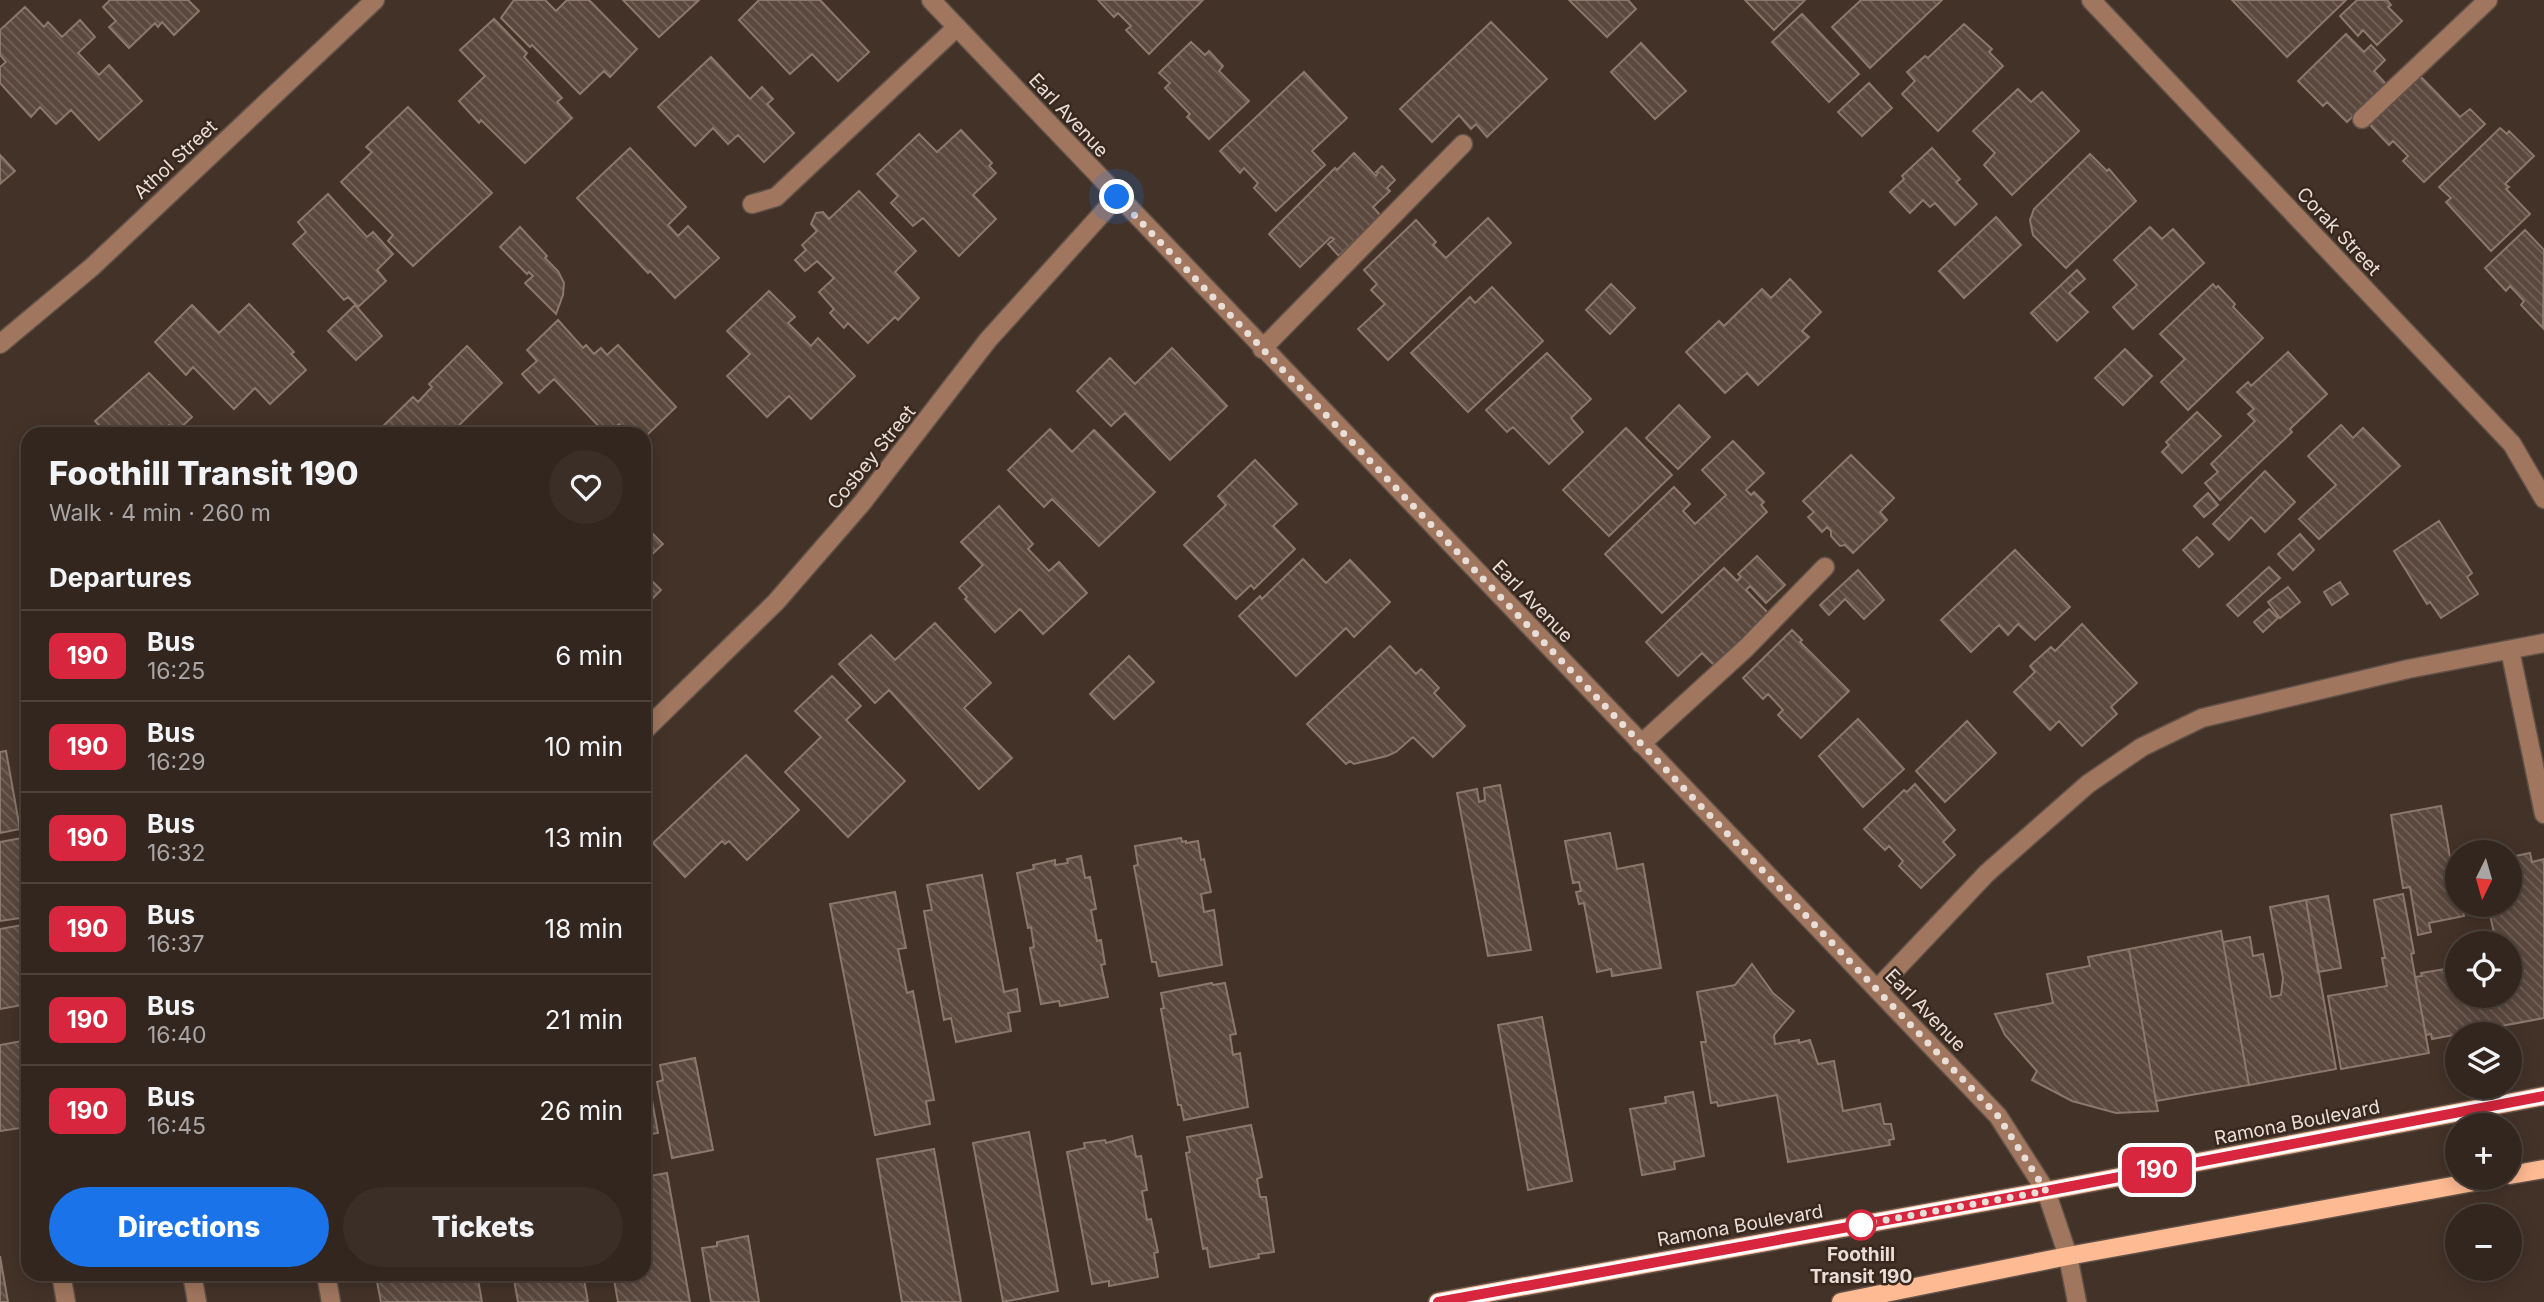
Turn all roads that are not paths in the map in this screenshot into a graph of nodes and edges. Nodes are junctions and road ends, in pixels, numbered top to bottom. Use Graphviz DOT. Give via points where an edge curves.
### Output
graph roads {
  1 [pos="375,0"];
  2 [pos="931,0"];
  3 [pos="2091,0"];
  4 [pos="2488,0"];
  5 [pos="957,27"];
  6 [pos="2362,119"];
  7 [pos="1462,144"];
  8 [pos="1117,197"];
  9 [pos="752,204"];
  10 [pos="0,344"];
  11 [pos="1262,349"];
  12 [pos="2544,499"];
  13 [pos="1825,567"];
  14 [pos="2544,643"];
  15 [pos="2510,650"];
  16 [pos="651,724"];
  17 [pos="1641,744"];
  18 [pos="2544,814"];
  19 [pos="1877,989"];
  20 [pos="2544,1096"];
  21 [pos="2544,1169"];
  22 [pos="2522,1173"];
  23 [pos="2445,1187"];
  24 [pos="2046,1191"];
  25 [pos="2068,1256"];
  26 [pos="62,1281"];
  27 [pos="193,1281"];
  28 [pos="327,1281"];
  29 [pos="66,1302"];
  30 [pos="197,1302"];
  31 [pos="331,1302"];
  32 [pos="1438,1302"];
  33 [pos="1841,1302"];
  34 [pos="2077,1302"];
  1 -- 10 [label="street, Athol Street" via="92,267"];
  2 -- 5 [label="street, Earl Avenue"];
  3 -- 12 [label="street, Corak Street" via="2512,444"];
  4 -- 6 [label="street"];
  5 -- 8 [label="street, Earl Avenue"];
  5 -- 9 [label="street" via="776,197"];
  7 -- 11 [label="street"];
  8 -- 11 [label="street, Earl Avenue"];
  8 -- 16 [label="street, Cosbey Street" via="988,340 862,503 776,602"];
  11 -- 17 [label="street, Earl Avenue"];
  13 -- 17 [label="street" via="1746,648"];
  14 -- 15 [label="street"];
  15 -- 18 [label="street"];
  15 -- 19 [label="street" via="2202,718 2142,747 2088,784 1987,873"];
  17 -- 19 [label="street, Earl Avenue"];
  19 -- 24 [label="street, Earl Avenue" via="1998,1116"];
  20 -- 24 [label="main road, Ramona Boulevard"];
  21 -- 22 [label="main road"];
  23 -- 25 [label="main road"];
  24 -- 25 [label="street, Earl Avenue"];
  24 -- 32 [label="main road, Ramona Boulevard"];
  25 -- 33 [label="main road"];
  25 -- 34 [label="street, Earl Avenue"];
  26 -- 29 [label="street"];
  27 -- 30 [label="street"];
  28 -- 31 [label="street"];
}
